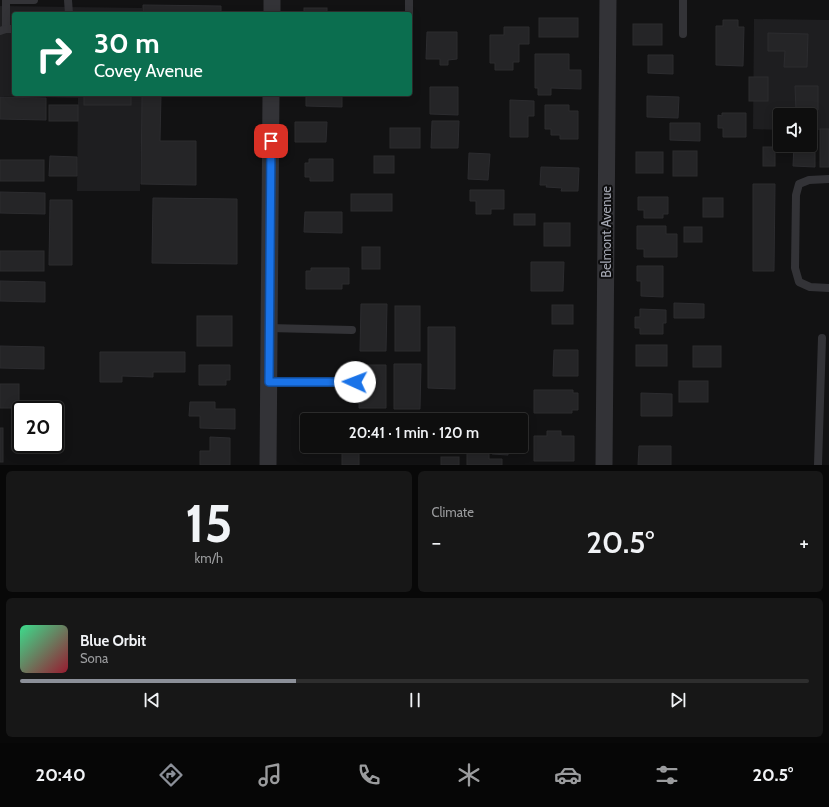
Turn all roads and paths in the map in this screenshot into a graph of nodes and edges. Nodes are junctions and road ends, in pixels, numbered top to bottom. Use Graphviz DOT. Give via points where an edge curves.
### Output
graph roads {
  1 [pos="6,0"];
  2 [pos="34,0"];
  3 [pos="68,0"];
  4 [pos="272,0"];
  5 [pos="409,0"];
  6 [pos="608,0"];
  7 [pos="683,0"];
  8 [pos="69,12"];
  9 [pos="272,12"];
  10 [pos="409,12"];
  11 [pos="7,29"];
  12 [pos="683,34"];
  13 [pos="271,96"];
  14 [pos="829,179"];
  15 [pos="829,288"];
  16 [pos="269,328"];
  17 [pos="352,330"];
  18 [pos="822,338"];
  19 [pos="269,382"];
  20 [pos="355,382"];
  21 [pos="268,465"];
  22 [pos="604,465"];
  23 [pos="818,465"];
  1 -- 2 [label="lane"];
  1 -- 11 [label="lane"];
  3 -- 8 [label="lane"];
  4 -- 9 [label="street"];
  5 -- 10 [label="lane"];
  6 -- 22 [label="street, Belmont Avenue"];
  7 -- 12 [label="lane"];
  13 -- 16 [label="street"];
  14 -- 15 [label="lane" via="809,180 799,184 796,195 795,268 799,282 810,287"];
  16 -- 17 [label="lane"];
  16 -- 19 [label="street"];
  18 -- 23 [label="lane"];
  19 -- 20 [label="lane"];
  19 -- 21 [label="street"];
}
